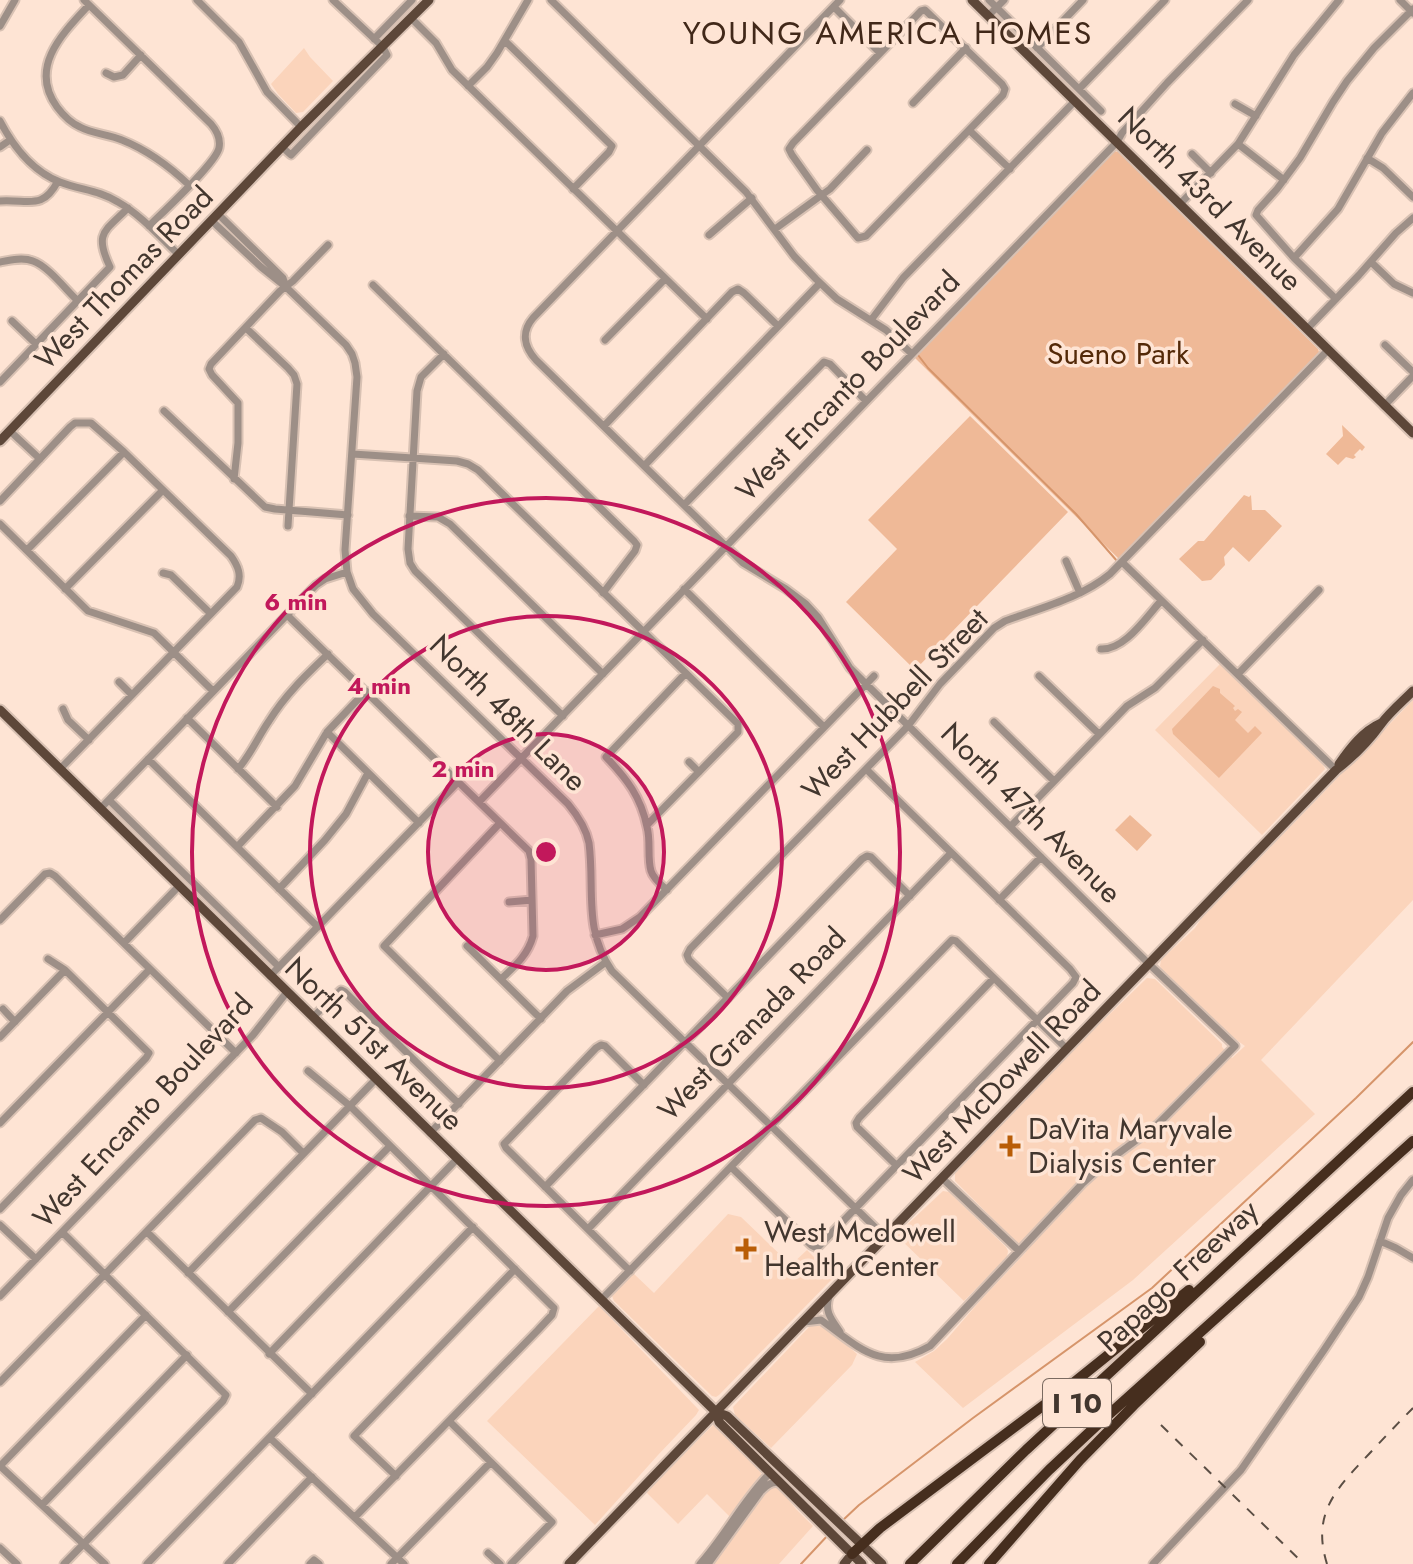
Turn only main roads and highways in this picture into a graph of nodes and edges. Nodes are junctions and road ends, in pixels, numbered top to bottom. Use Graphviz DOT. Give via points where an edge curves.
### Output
graph roads {
  1 [pos="429,0"];
  2 [pos="972,0"];
  3 [pos="1413,433"];
  4 [pos="0,441"];
  5 [pos="1413,691"];
  6 [pos="0,710"];
  7 [pos="1413,1092"];
  8 [pos="1413,1141"];
  9 [pos="1247,1244"];
  10 [pos="1271,1270"];
  11 [pos="716,1412"];
  12 [pos="770,1473"];
  13 [pos="823,1507"];
  14 [pos="862,1544"];
  15 [pos="852,1554"];
  16 [pos="881,1562"];
  17 [pos="569,1564"];
  18 [pos="844,1564"];
  19 [pos="862,1564"];
  20 [pos="910,1564"];
  21 [pos="957,1564"];
  22 [pos="989,1564"];
  1 -- 4 [label="main road, West Thomas Road"];
  2 -- 3 [label="main road, North 43rd Avenue"];
  5 -- 11 [label="main road, West McDowell Road" via="1370,728 1336,770"];
  6 -- 11 [label="main road, North 51st Avenue"];
  7 -- 9 [label="highway, Papago Freeway / I 10"];
  8 -- 10 [label="highway, Papago Freeway / I 10"];
  9 -- 14 [label="highway"];
  9 -- 20 [label="highway, Papago Freeway / I 10"];
  10 -- 21 [label="highway, Papago Freeway / I 10" via="1049,1470"];
  10 -- 22 [label="highway" via="1080,1460"];
  11 -- 12 [label="main road, North 51st Avenue" via="719,1422"];
  11 -- 13 [label="main road, North 51st Avenue" via="727,1416"];
  11 -- 17 [label="main road, West McDowell Road"];
  12 -- 13 [label="main road" via="780,1472"];
  12 -- 15 [label="main road, North 51st Avenue"];
  13 -- 14 [label="main road, North 51st Avenue"];
  14 -- 15 [label="highway"];
  14 -- 16 [label="main road, North 51st Avenue"];
  15 -- 18 [label="main road"];
  15 -- 19 [label="main road, North 51st Avenue"];
}
